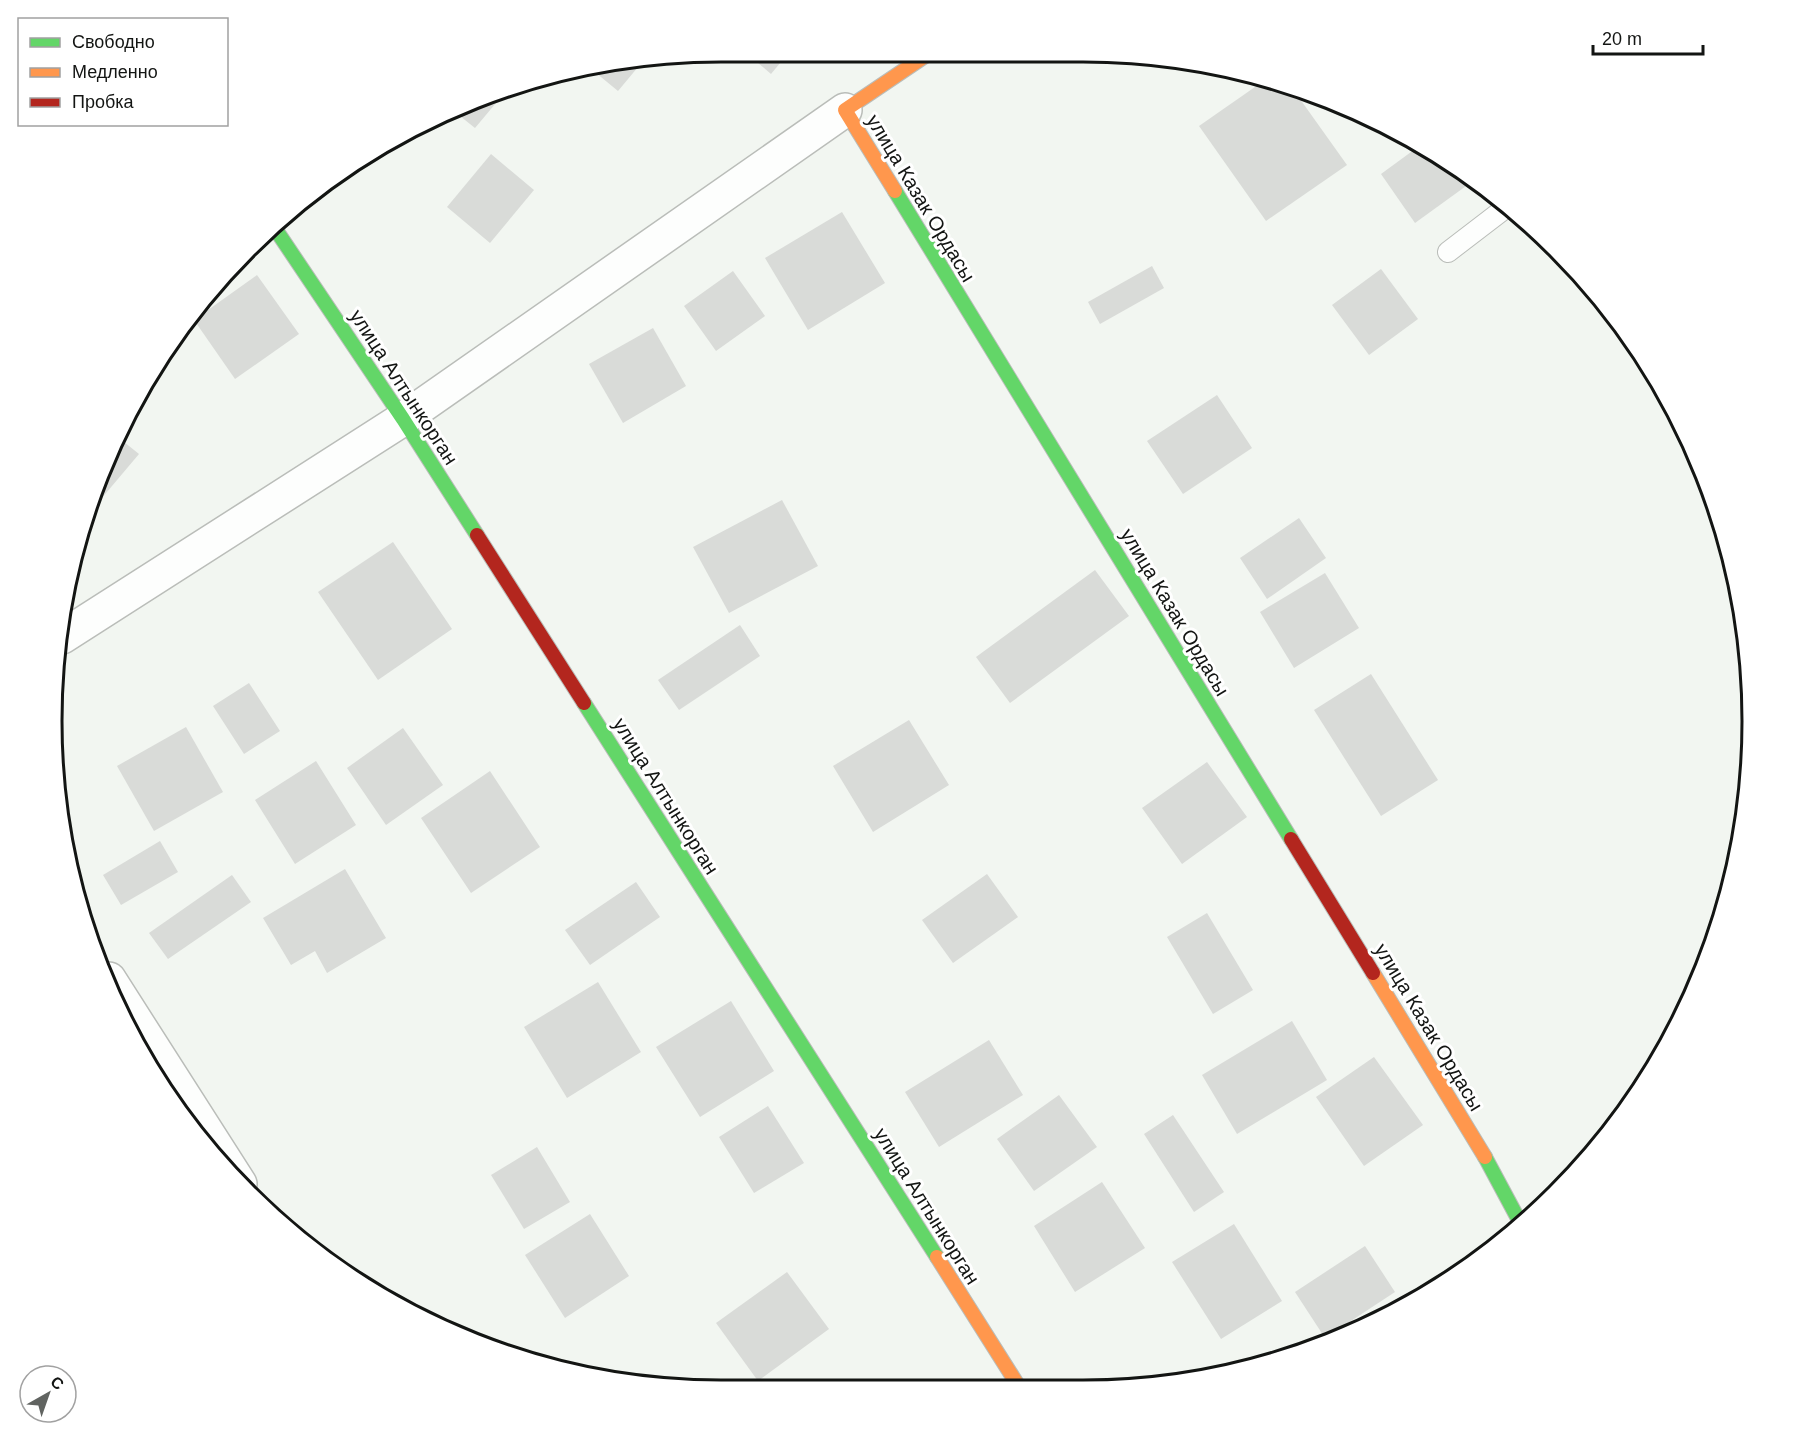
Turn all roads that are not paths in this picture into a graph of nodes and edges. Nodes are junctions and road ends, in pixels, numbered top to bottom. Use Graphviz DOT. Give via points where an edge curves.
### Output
graph roads {
  1 [pos="916,62"];
  2 [pos="845,110"];
  3 [pos="1500,212"];
  4 [pos="278,233"];
  5 [pos="1448,252"];
  6 [pos="403,419"];
  7 [pos="67,634"];
  8 [pos="128,1009"];
  9 [pos="210,1137"];
  10 [pos="1517,1217"];
  11 [pos="1015,1380"];
  1 -- 2 [label="street, улица Казак Ордасы"];
  2 -- 6 [label="street"];
  2 -- 10 [label="street, улица Казак Ордасы" via="1477,1143"];
  3 -- 5 [label="lane"];
  4 -- 6 [label="street, улица Алтынкорган"];
  6 -- 7 [label="street"];
  6 -- 11 [label="street, улица Алтынкорган"];
  8 -- 9 [label="street"];
}
